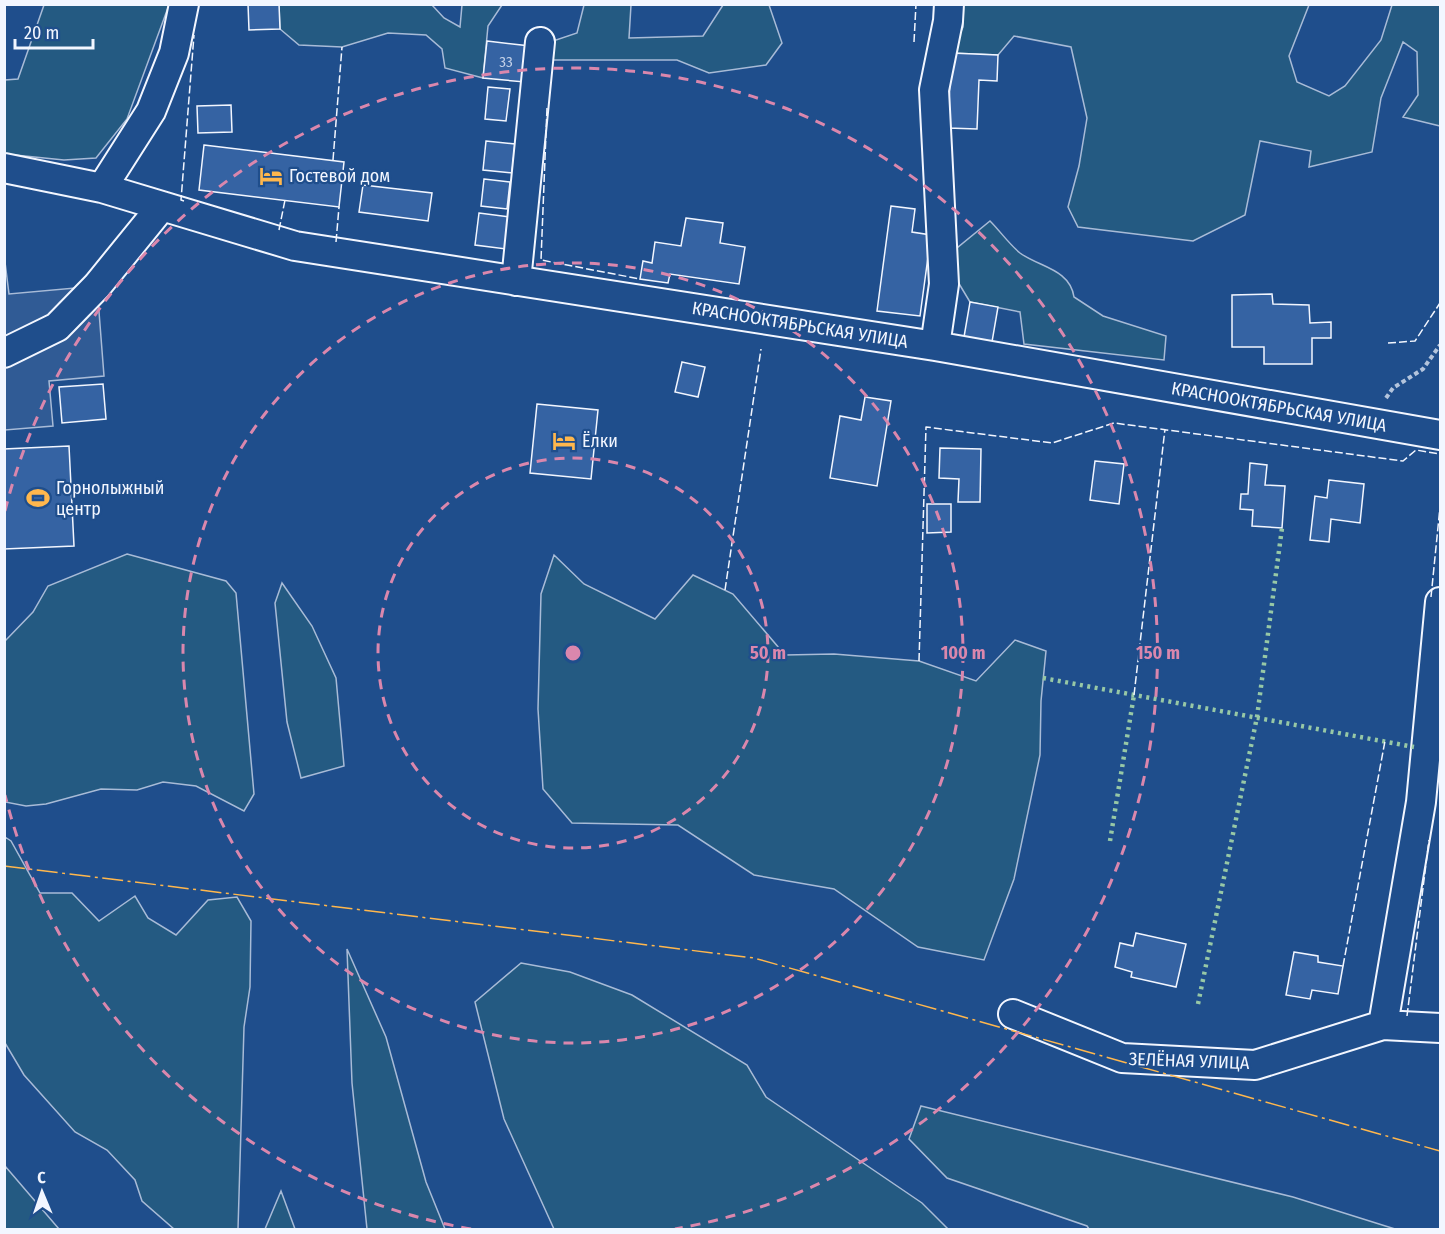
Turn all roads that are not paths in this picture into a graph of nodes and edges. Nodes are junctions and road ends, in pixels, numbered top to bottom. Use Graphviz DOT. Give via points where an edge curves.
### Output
graph roads {
  1 [pos="184,4"];
  2 [pos="949,4"];
  3 [pos="540,42"];
  4 [pos="4,168"];
  5 [pos="102,188"];
  6 [pos="162,206"];
  7 [pos="516,280"];
  8 [pos="935,346"];
  9 [pos="4,353"];
  10 [pos="1440,415"];
  11 [pos="1404,429"];
  12 [pos="1440,435"];
  13 [pos="1440,602"];
  14 [pos="1013,1014"];
  15 [pos="1383,1025"];
  16 [pos="1440,1028"];
  1 -- 5 [label="street" via="174,53 151,111"];
  2 -- 8 [label="street" via="934,90 944,284"];
  3 -- 7 [label="street"];
  4 -- 5 [label="street, КРАСНООКТЯБРЬСКАЯ УЛИЦА"];
  5 -- 6 [label="street, КРАСНООКТЯБРЬСКАЯ УЛИЦА"];
  6 -- 7 [label="street, КРАСНООКТЯБРЬСКАЯ УЛИЦА" via="295,246"];
  6 -- 9 [label="street" via="97,286 57,327"];
  7 -- 8 [label="street, КРАСНООКТЯБРЬСКАЯ УЛИЦА"];
  8 -- 11 [label="street, КРАСНООКТЯБРЬСКАЯ УЛИЦА"];
  10 -- 11 [label="street"];
  11 -- 12 [label="street, КРАСНООКТЯБРЬСКАЯ УЛИЦА"];
  13 -- 15 [label="street" via="1421,802"];
  14 -- 15 [label="street, ЗЕЛЁНАЯ УЛИЦА" via="1122,1058 1255,1065"];
  15 -- 16 [label="street, ЗЕЛЁНАЯ УЛИЦА"];
}
